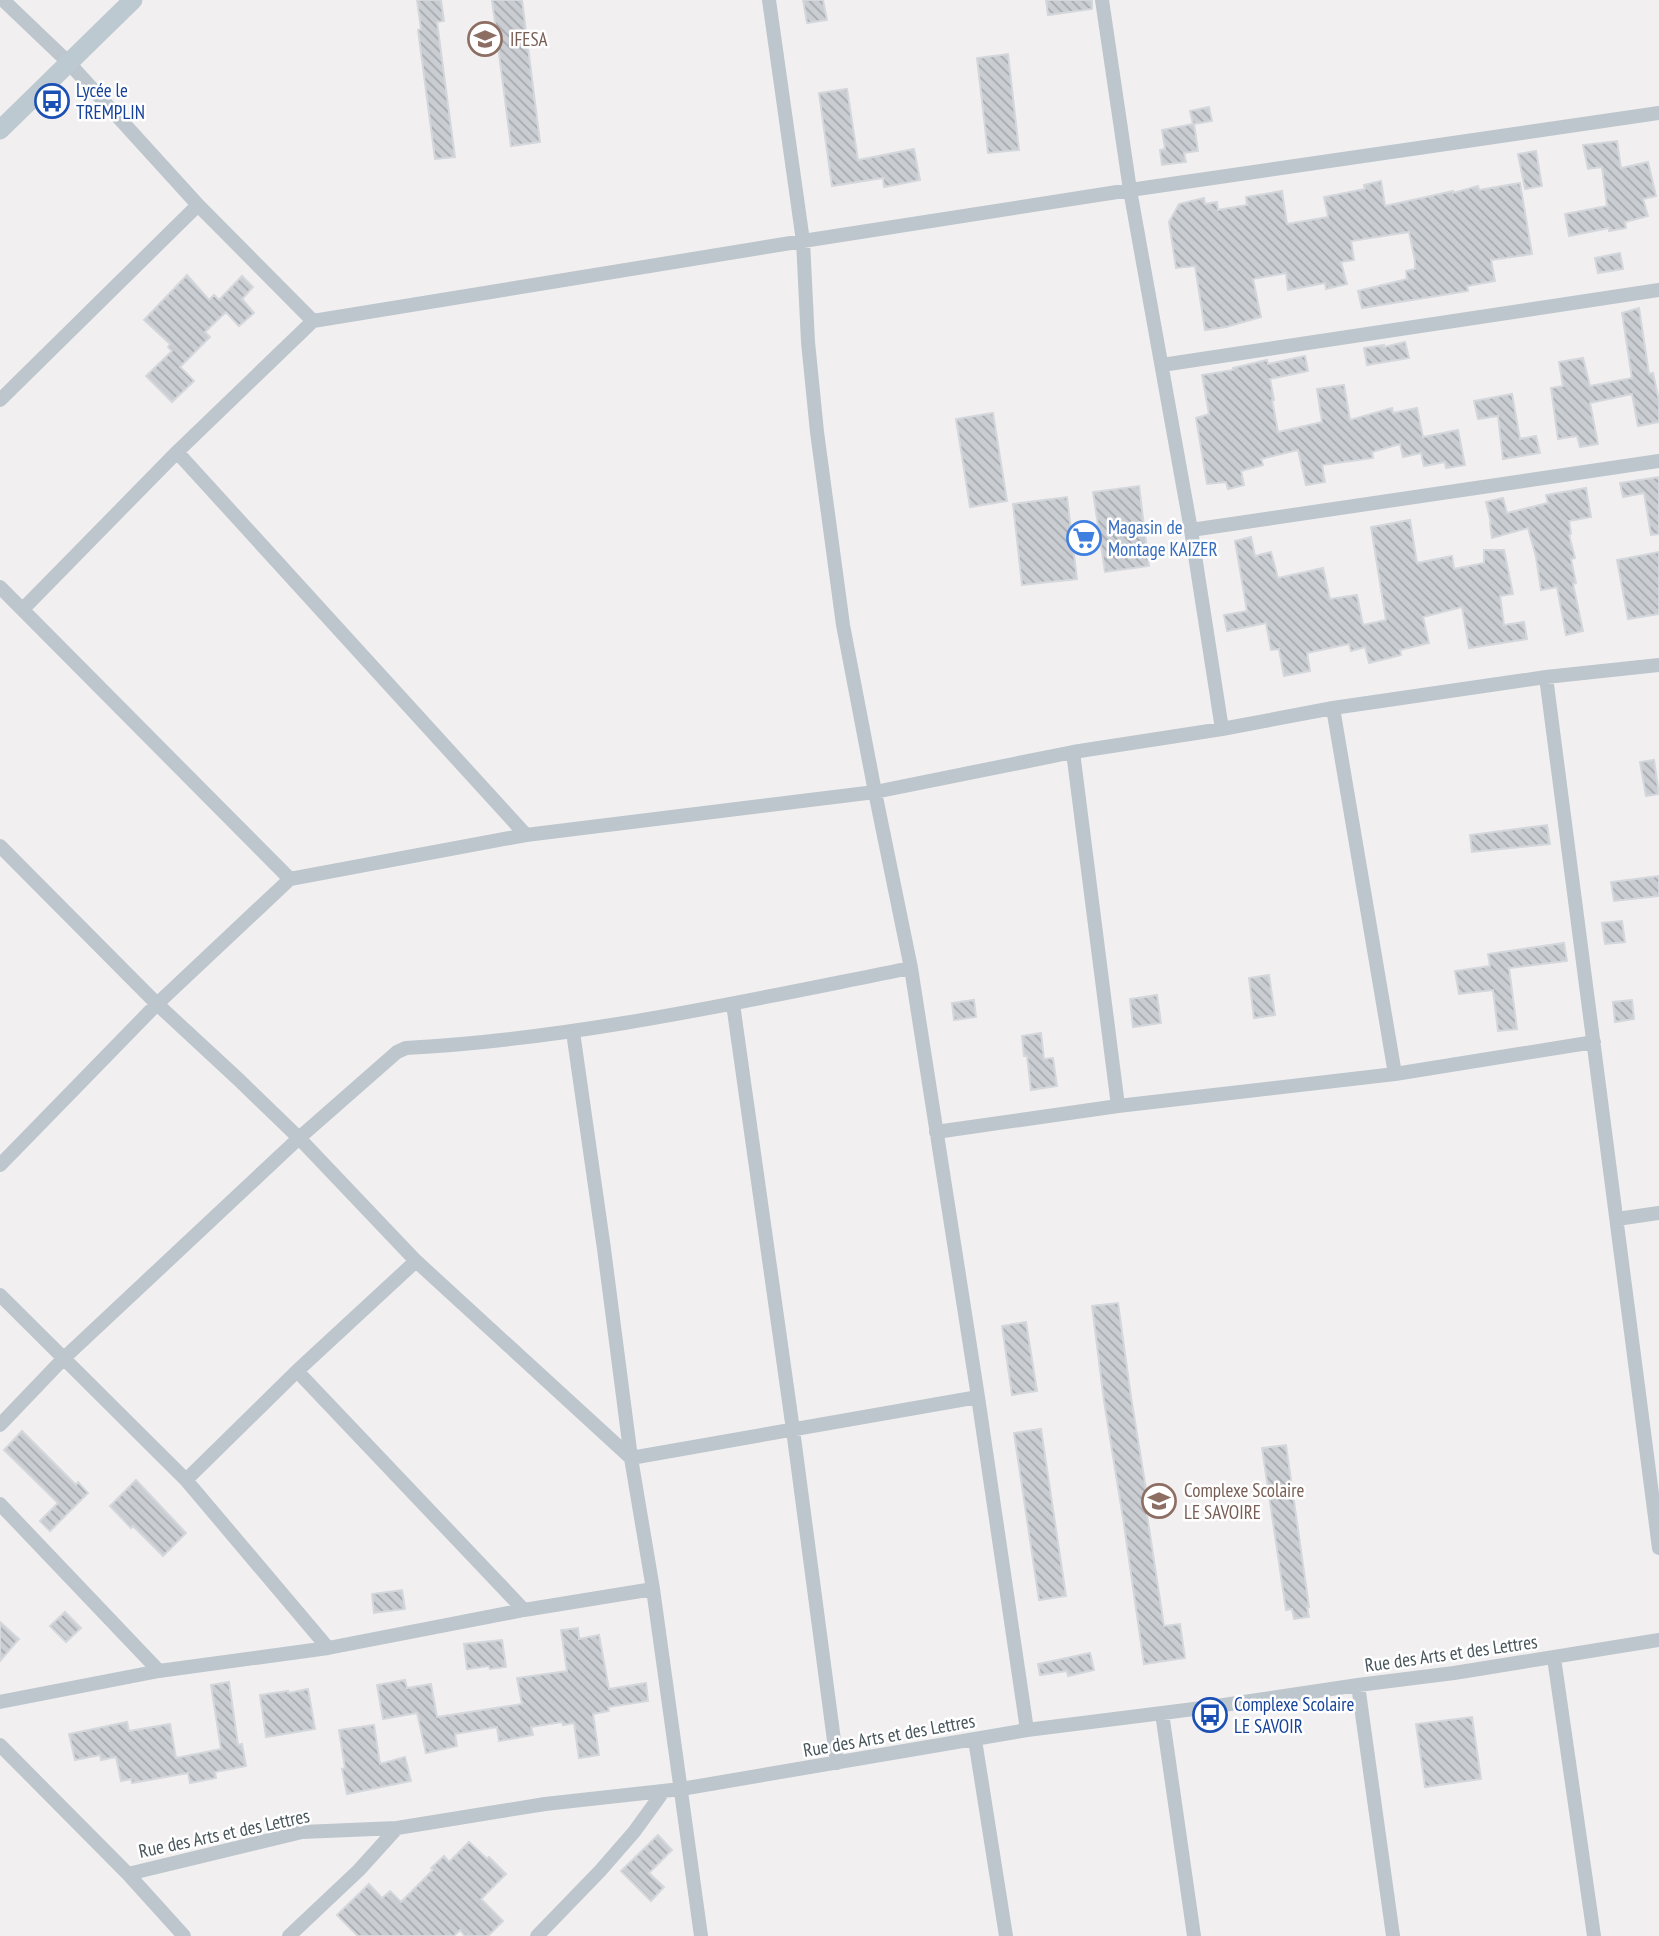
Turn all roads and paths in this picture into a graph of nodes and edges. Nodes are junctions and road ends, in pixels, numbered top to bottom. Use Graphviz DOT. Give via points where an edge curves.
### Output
graph roads {
  1 [pos="3,0"];
  2 [pos="133,0"];
  3 [pos="769,0"];
  4 [pos="1102,0"];
  5 [pos="68,62"];
  6 [pos="1659,113"];
  7 [pos="0,130"];
  8 [pos="1130,190"];
  9 [pos="198,205"];
  10 [pos="803,241"];
  11 [pos="1659,290"];
  12 [pos="313,321"];
  13 [pos="1161,365"];
  14 [pos="0,400"];
  15 [pos="177,453"];
  16 [pos="1659,461"];
  17 [pos="1191,530"];
  18 [pos="0,587"];
  19 [pos="23,610"];
  20 [pos="1659,665"];
  21 [pos="1546,677"];
  22 [pos="1333,708"];
  23 [pos="1222,729"];
  24 [pos="1073,752"];
  25 [pos="874,792"];
  26 [pos="526,835"];
  27 [pos="0,846"];
  28 [pos="290,879"];
  29 [pos="911,968"];
  30 [pos="157,1004"];
  31 [pos="733,1004"];
  32 [pos="573,1032"];
  33 [pos="1594,1042"];
  34 [pos="1395,1074"];
  35 [pos="1118,1106"];
  36 [pos="936,1132"];
  37 [pos="299,1138"];
  38 [pos="0,1165"];
  39 [pos="1659,1213"];
  40 [pos="1617,1219"];
  41 [pos="416,1261"];
  42 [pos="0,1295"];
  43 [pos="63,1359"];
  44 [pos="297,1371"];
  45 [pos="978,1396"];
  46 [pos="0,1424"];
  47 [pos="793,1430"];
  48 [pos="631,1458"];
  49 [pos="186,1480"];
  50 [pos="0,1504"];
  51 [pos="1659,1548"];
  52 [pos="653,1589"];
  53 [pos="524,1610"];
  54 [pos="1659,1640"];
  55 [pos="328,1648"];
  56 [pos="1554,1658"];
  57 [pos="159,1671"];
  58 [pos="1357,1685"];
  59 [pos="0,1702"];
  60 [pos="1161,1713"];
  61 [pos="1027,1730"];
  62 [pos="975,1740"];
  63 [pos="0,1745"];
  64 [pos="837,1763"];
  65 [pos="681,1789"];
  66 [pos="663,1792"];
  67 [pos="397,1828"];
  68 [pos="128,1874"];
  69 [pos="184,1936"];
  70 [pos="289,1936"];
  71 [pos="537,1936"];
  72 [pos="701,1936"];
  73 [pos="1006,1936"];
  74 [pos="1194,1936"];
  75 [pos="1393,1936"];
  76 [pos="1594,1936"];
  1 -- 5 [label="street"];
  2 -- 5 [label="street"];
  3 -- 10 [label="street"];
  4 -- 8 [label="street"];
  5 -- 7 [label="street"];
  5 -- 9 [label="street"];
  6 -- 8 [label="street"];
  8 -- 10 [label="street"];
  8 -- 13 [label="street"];
  9 -- 12 [label="street"];
  9 -- 14 [label="street"];
  10 -- 12 [label="street"];
  10 -- 25 [label="street" via="819,446 843,625"];
  11 -- 13 [label="street"];
  12 -- 15 [label="street"];
  13 -- 17 [label="street"];
  15 -- 19 [label="street"];
  15 -- 26 [label="street"];
  16 -- 17 [label="street"];
  17 -- 23 [label="street"];
  18 -- 19 [label="street"];
  19 -- 28 [label="street"];
  20 -- 21 [label="street"];
  21 -- 22 [label="street"];
  21 -- 33 [label="street"];
  22 -- 23 [label="street"];
  22 -- 34 [label="street"];
  23 -- 24 [label="street"];
  24 -- 25 [label="street"];
  24 -- 35 [label="street"];
  25 -- 26 [label="street"];
  25 -- 29 [label="street"];
  26 -- 28 [label="street"];
  27 -- 30 [label="street"];
  28 -- 30 [label="street"];
  29 -- 31 [label="street"];
  29 -- 36 [label="street"];
  30 -- 37 [label="street"];
  30 -- 38 [label="street"];
  31 -- 32 [label="street"];
  31 -- 47 [label="street"];
  32 -- 37 [label="street" via="406,1048"];
  32 -- 48 [label="street"];
  33 -- 34 [label="street"];
  33 -- 40 [label="street"];
  34 -- 35 [label="street"];
  35 -- 36 [label="street"];
  36 -- 45 [label="street"];
  37 -- 41 [label="street"];
  37 -- 43 [label="street"];
  39 -- 40 [label="street"];
  40 -- 51 [label="street"];
  41 -- 44 [label="street"];
  41 -- 48 [label="street"];
  42 -- 43 [label="street"];
  43 -- 46 [label="street"];
  43 -- 49 [label="street"];
  44 -- 49 [label="street"];
  44 -- 53 [label="street"];
  45 -- 47 [label="street"];
  45 -- 61 [label="street"];
  47 -- 48 [label="street"];
  47 -- 64 [label="street"];
  48 -- 52 [label="street"];
  49 -- 55 [label="street"];
  50 -- 57 [label="street"];
  52 -- 53 [label="street"];
  52 -- 65 [label="street"];
  53 -- 55 [label="street"];
  54 -- 56 [label="street, Rue des Arts et des Lettres"];
  55 -- 57 [label="street"];
  56 -- 58 [label="street, Rue des Arts et des Lettres"];
  56 -- 76 [label="street"];
  57 -- 59 [label="street"];
  58 -- 60 [label="street, Rue des Arts et des Lettres"];
  58 -- 75 [label="street"];
  60 -- 61 [label="street, Rue des Arts et des Lettres"];
  60 -- 74 [label="street"];
  61 -- 62 [label="street, Rue des Arts et des Lettres"];
  62 -- 64 [label="street, Rue des Arts et des Lettres"];
  62 -- 73 [label="street"];
  63 -- 68 [label="street"];
  64 -- 65 [label="street, Rue des Arts et des Lettres"];
  65 -- 66 [label="street, Rue des Arts et des Lettres"];
  65 -- 72 [label="street"];
  66 -- 67 [label="street, Rue des Arts et des Lettres" via="545,1804"];
  66 -- 71 [label="street" via="600,1871"];
  67 -- 68 [label="street, Rue des Arts et des Lettres" via="302,1832"];
  67 -- 70 [label="street"];
  68 -- 69 [label="street"];
}
